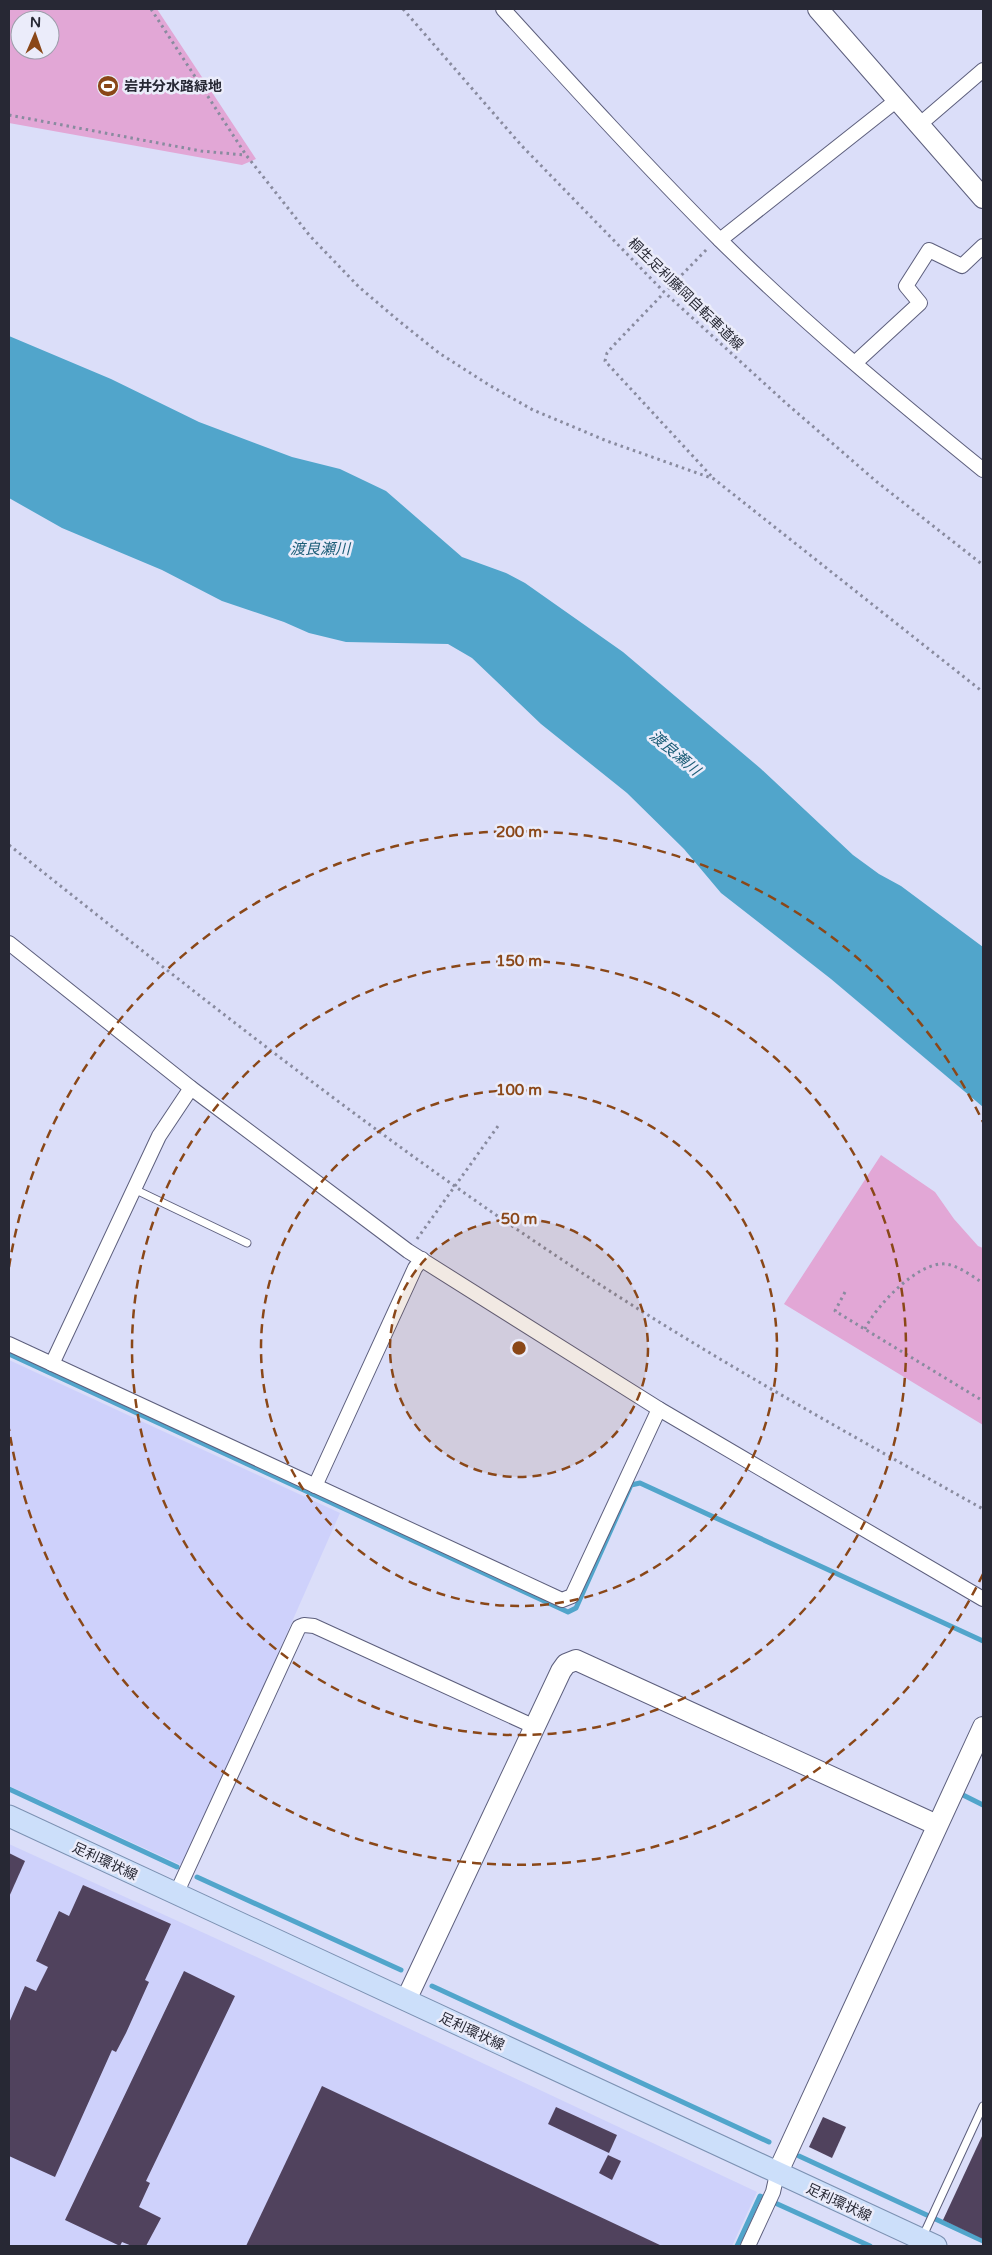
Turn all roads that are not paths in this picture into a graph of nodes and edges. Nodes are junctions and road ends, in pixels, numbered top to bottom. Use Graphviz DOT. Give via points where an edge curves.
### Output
graph roads {
  1 [pos="503,9"];
  2 [pos="818,9"];
  3 [pos="983,70"];
  4 [pos="898,100"];
  5 [pos="919,125"];
  6 [pos="983,198"];
  7 [pos="720,240"];
  8 [pos="983,246"];
  9 [pos="856,362"];
  10 [pos="983,470"];
  11 [pos="9,943"];
  12 [pos="191,1088"];
  13 [pos="134,1190"];
  14 [pos="247,1243"];
  15 [pos="422,1259"];
  16 [pos="9,1344"];
  17 [pos="52,1364"];
  18 [pos="658,1409"];
  19 [pos="315,1486"];
  20 [pos="983,1599"];
  21 [pos="535,1727"];
  22 [pos="983,1727"];
  23 [pos="9,1816"];
  24 [pos="937,1825"];
  25 [pos="176,1894"];
  26 [pos="406,2000"];
  27 [pos="983,2106"];
  28 [pos="777,2174"];
  29 [pos="929,2243"];
  30 [pos="748,2246"];
  1 -- 7 [label="street"];
  2 -- 4 [label="street"];
  3 -- 5 [label="street"];
  4 -- 5 [label="street"];
  4 -- 7 [label="street"];
  5 -- 6 [label="street"];
  7 -- 9 [label="street" via="787,304"];
  8 -- 9 [label="street" via="962,266 929,250 906,286 920,303"];
  9 -- 10 [label="street"];
  11 -- 12 [label="street"];
  12 -- 13 [label="street" via="159,1136"];
  12 -- 15 [label="street"];
  13 -- 14 [label="lane"];
  13 -- 17 [label="street"];
  15 -- 18 [label="street"];
  15 -- 19 [label="street"];
  16 -- 17 [label="street"];
  17 -- 19 [label="street"];
  18 -- 19 [label="street" via="572,1596 562,1600"];
  18 -- 20 [label="street"];
  21 -- 24 [label="street" via="561,1672 566,1664 576,1660"];
  21 -- 25 [label="street" via="314,1626 299,1627"];
  21 -- 26 [label="street"];
  22 -- 24 [label="street"];
  23 -- 25 [label="main road, 足利環状線"];
  24 -- 28 [label="street"];
  25 -- 26 [label="main road, 足利環状線"];
  26 -- 28 [label="main road, 足利環状線"];
  27 -- 29 [label="lane"];
  28 -- 29 [label="main road, 足利環状線"];
  28 -- 30 [label="street" via="773,2192"];
}
